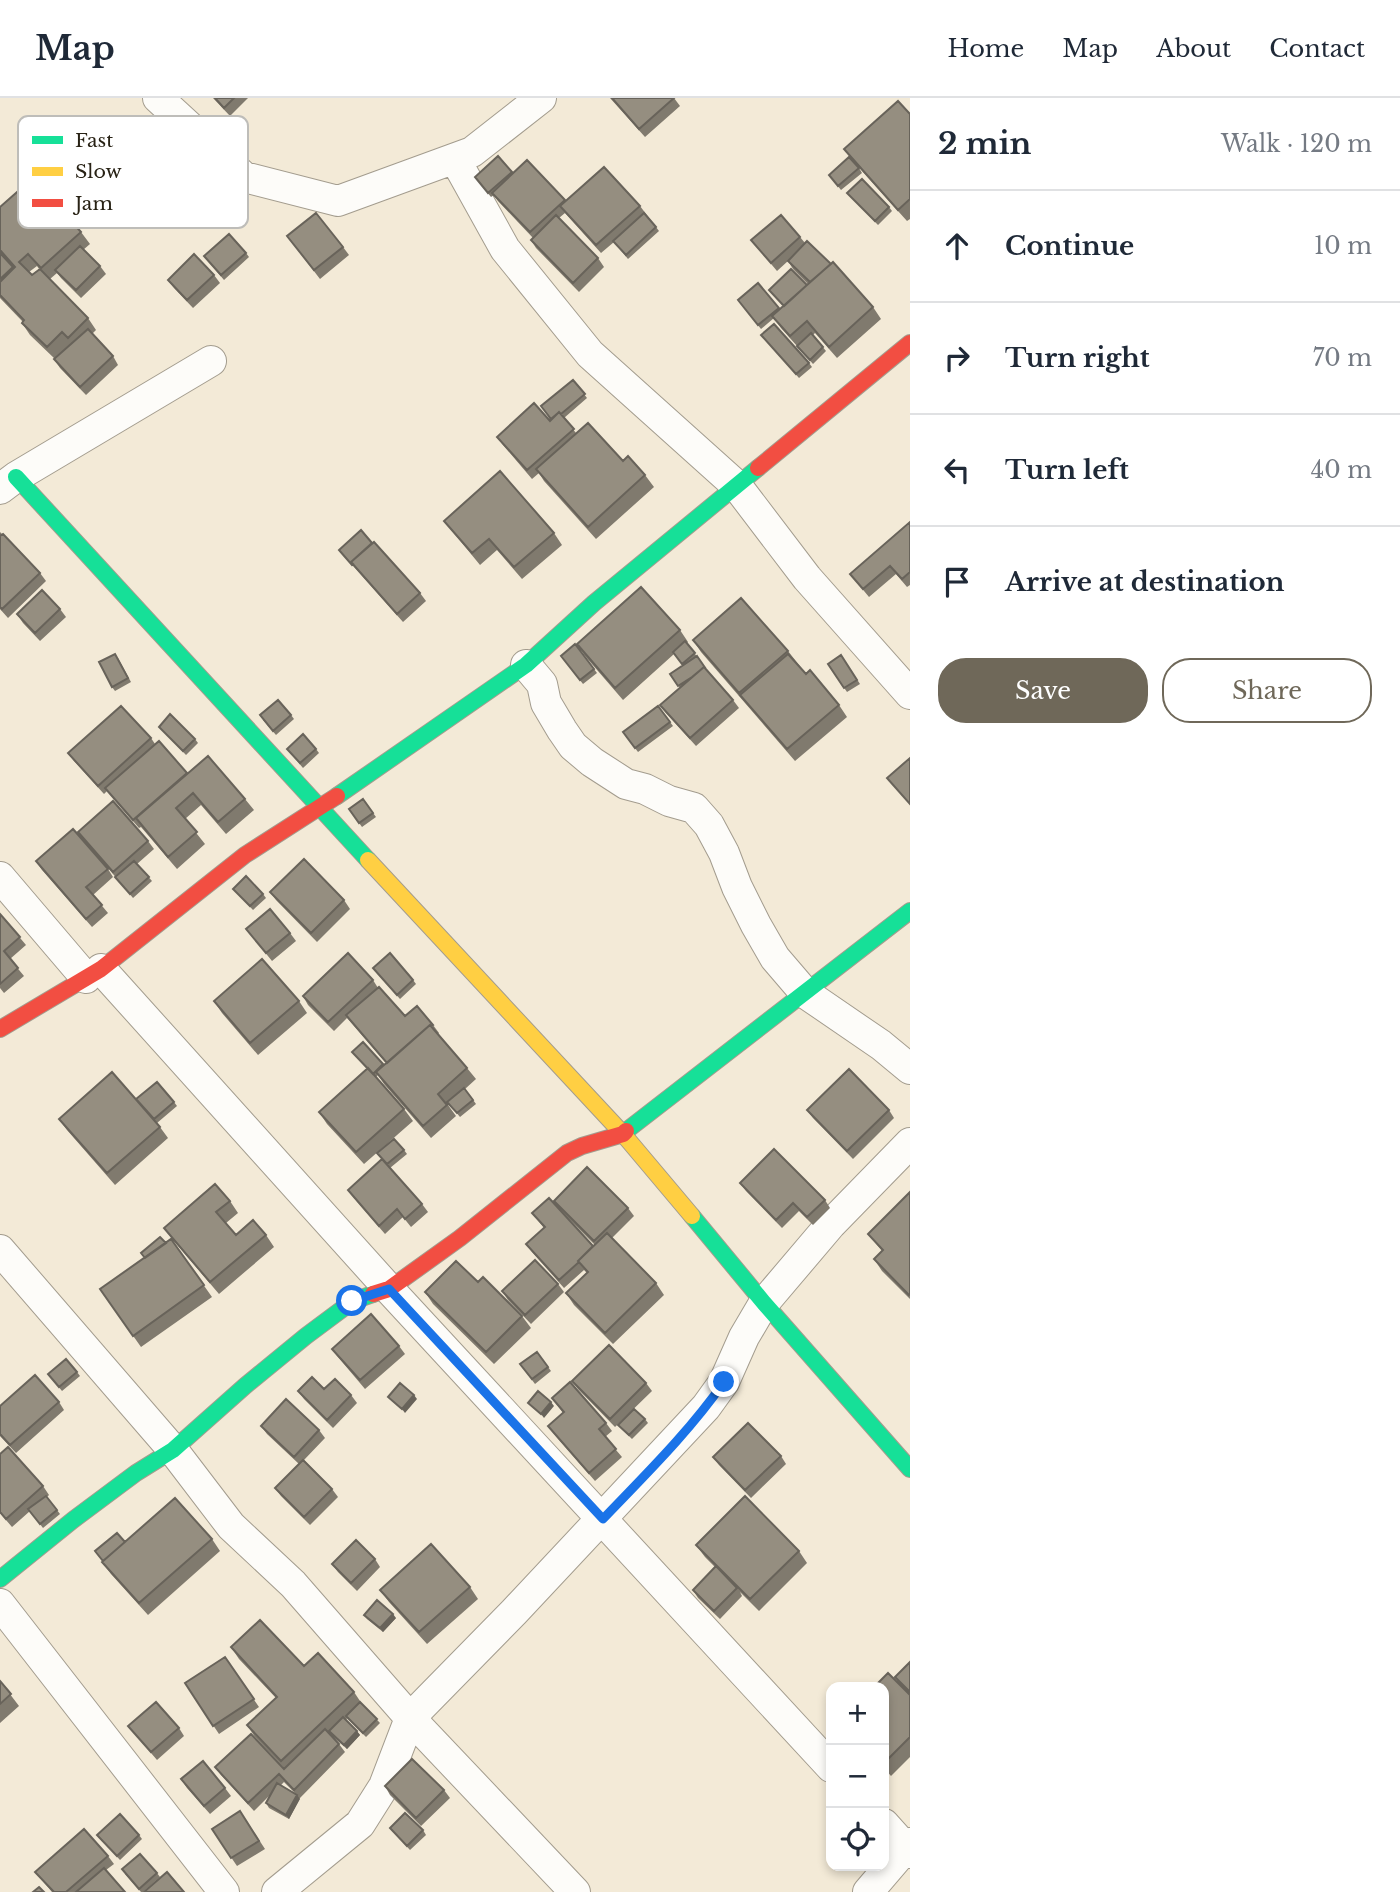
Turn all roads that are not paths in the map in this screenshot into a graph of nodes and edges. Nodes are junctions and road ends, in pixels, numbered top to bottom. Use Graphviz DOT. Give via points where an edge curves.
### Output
graph roads {
  1 [pos="158,98"];
  2 [pos="537,99"];
  3 [pos="178,116"];
  4 [pos="455,159"];
  5 [pos="248,178"];
  6 [pos="910,343"];
  7 [pos="211,360"];
  8 [pos="8,483"];
  9 [pos="737,486"];
  10 [pos="526,665"];
  11 [pos="910,694"];
  12 [pos="320,808"];
  13 [pos="0,877"];
  14 [pos="910,911"];
  15 [pos="93,974"];
  16 [pos="805,993"];
  17 [pos="0,1029"];
  18 [pos="910,1069"];
  19 [pos="623,1134"];
  20 [pos="910,1143"];
  21 [pos="0,1250"];
  22 [pos="389,1289"];
  23 [pos="764,1303"];
  24 [pos="173,1450"];
  25 [pos="910,1469"];
  26 [pos="603,1519"];
  27 [pos="0,1579"];
  28 [pos="0,1604"];
  29 [pos="410,1718"];
  30 [pos="826,1762"];
  31 [pos="889,1829"];
  32 [pos="909,1848"];
  33 [pos="224,1892"];
  34 [pos="277,1892"];
  35 [pos="575,1892"];
  36 [pos="868,1892"];
  1 -- 3 [label="street"];
  2 -- 4 [label="street" via="472,152"];
  4 -- 5 [label="street" via="338,201"];
  4 -- 9 [label="street" via="505,249 590,354"];
  6 -- 9 [label="street"];
  7 -- 8 [label="street"];
  8 -- 12 [label="street"];
  9 -- 10 [label="street"];
  9 -- 11 [label="street" via="807,578"];
  10 -- 12 [label="street"];
  10 -- 16 [label="street" via="542,684 546,703 573,746 626,783 694,808 709,825 756,925 775,958"];
  12 -- 15 [label="street" via="245,855"];
  12 -- 19 [label="street"];
  13 -- 15 [label="street"];
  14 -- 16 [label="street"];
  15 -- 17 [label="street"];
  15 -- 22 [label="street"];
  16 -- 18 [label="street"];
  16 -- 19 [label="street"];
  19 -- 22 [label="street" via="567,1153"];
  19 -- 23 [label="street"];
  20 -- 23 [label="street" via="831,1224"];
  21 -- 24 [label="street"];
  22 -- 24 [label="street" via="352,1301"];
  22 -- 26 [label="street"];
  23 -- 25 [label="street"];
  23 -- 26 [label="street" via="724,1382 706,1407"];
  24 -- 27 [label="street" via="136,1473"];
  24 -- 29 [label="street" via="231,1526 293,1584"];
  26 -- 29 [label="street"];
  26 -- 30 [label="street"];
  28 -- 33 [label="street"];
  29 -- 34 [label="street" via="384,1786 360,1824"];
  29 -- 35 [label="street"];
  31 -- 32 [label="street"];
  32 -- 36 [label="street"];
}
